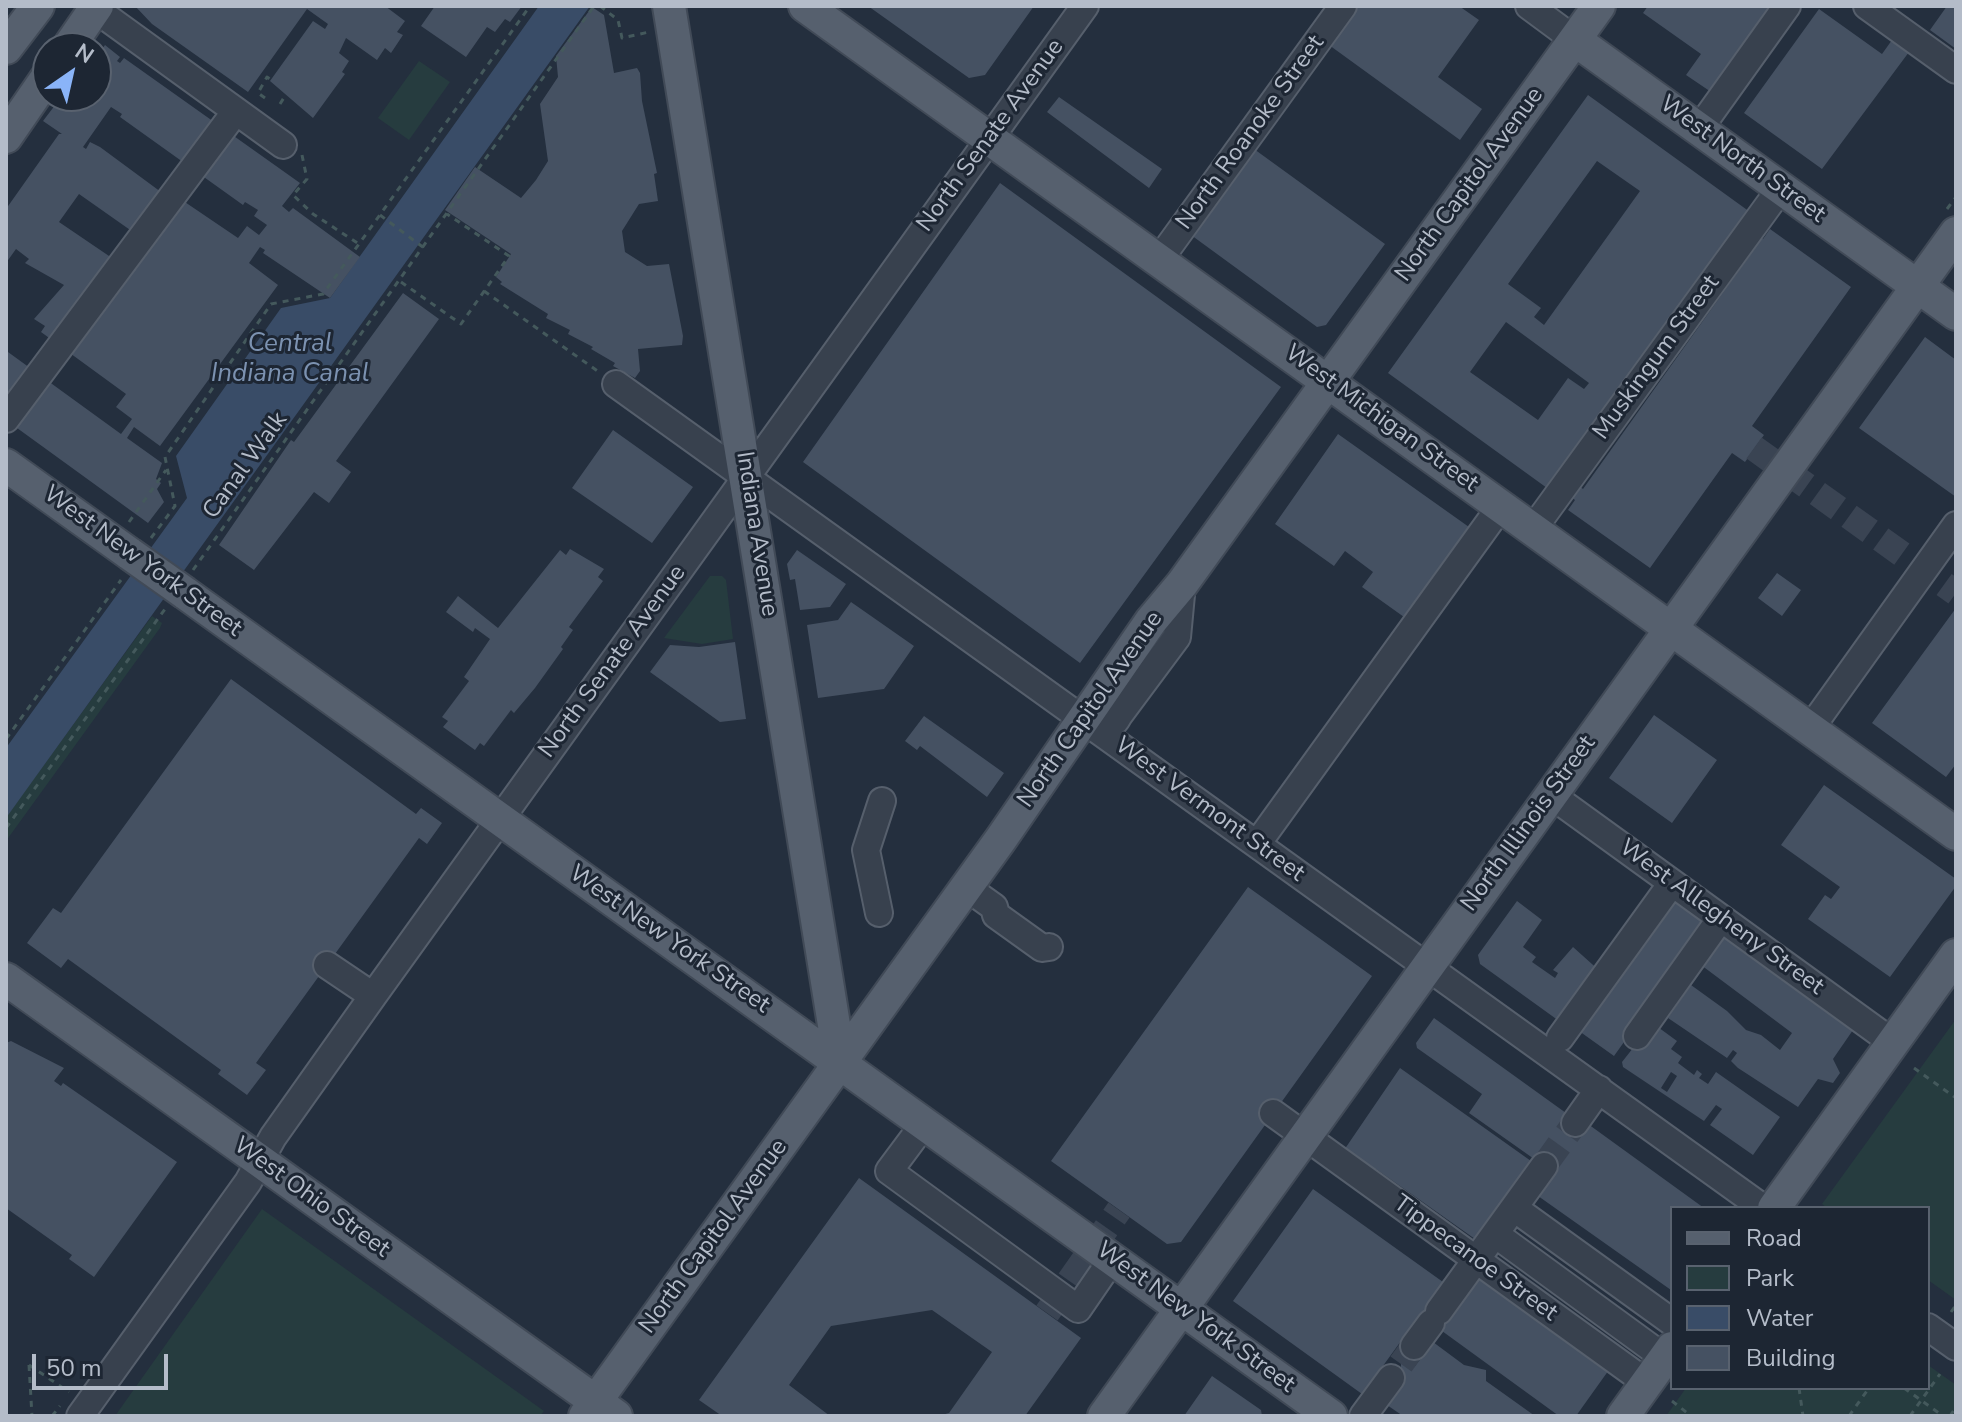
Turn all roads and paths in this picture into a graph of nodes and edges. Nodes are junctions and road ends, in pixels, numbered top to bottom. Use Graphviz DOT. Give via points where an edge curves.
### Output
graph roads {
  1 [pos="38,6"];
  2 [pos="530,6"];
  3 [pos="594,6"];
  4 [pos="600,6"];
  5 [pos="805,6"];
  6 [pos="1085,6"];
  7 [pos="1343,6"];
  8 [pos="1529,6"];
  9 [pos="1599,6"];
  10 [pos="1787,6"];
  11 [pos="1867,6"];
  12 [pos="94,7"];
  13 [pos="671,17"];
  14 [pos="78,32"];
  15 [pos="1575,40"];
  16 [pos="6,48"];
  17 [pos="1956,70"];
  18 [pos="271,80"];
  19 [pos="285,96"];
  20 [pos="265,98"];
  21 [pos="32,99"];
  22 [pos="280,104"];
  23 [pos="236,111"];
  24 [pos="1699,129"];
  25 [pos="6,137"];
  26 [pos="989,139"];
  27 [pos="292,149"];
  28 [pos="1781,188"];
  29 [pos="447,214"];
  30 [pos="380,215"];
  31 [pos="1956,233"];
  32 [pos="359,244"];
  33 [pos="424,248"];
  34 [pos="1159,260"];
  35 [pos="401,282"];
  36 [pos="1918,287"];
  37 [pos="484,291"];
  38 [pos="1956,314"];
  39 [pos="1329,382"];
  40 [pos="616,384"];
  41 [pos="6,419"];
  42 [pos="6,465"];
  43 [pos="167,469"];
  44 [pos="747,477"];
  45 [pos="1501,506"];
  46 [pos="129,522"];
  47 [pos="1956,525"];
  48 [pos="1533,529"];
  49 [pos="135,556"];
  50 [pos="181,590"];
  51 [pos="1669,627"];
  52 [pos="1082,719"];
  53 [pos="1810,729"];
  54 [pos="6,739"];
  55 [pos="1551,795"];
  56 [pos="882,801"];
  57 [pos="499,820"];
  58 [pos="6,828"];
  59 [pos="1956,834"];
  60 [pos="1257,844"];
  61 [pos="1672,883"];
  62 [pos="966,887"];
  63 [pos="994,907"];
  64 [pos="879,913"];
  65 [pos="1721,918"];
  66 [pos="1956,955"];
  67 [pos="327,965"];
  68 [pos="1426,966"];
  69 [pos="6,979"];
  70 [pos="373,996"];
  71 [pos="1637,1036"];
  72 [pos="1560,1038"];
  73 [pos="1892,1042"];
  74 [pos="840,1062"];
  75 [pos="1914,1068"];
  76 [pos="1599,1089"];
  77 [pos="1956,1098"];
  78 [pos="1273,1113"];
  79 [pos="1575,1123"];
  80 [pos="924,1124"];
  81 [pos="1304,1136"];
  82 [pos="260,1161"];
  83 [pos="1544,1166"];
  84 [pos="1760,1206"];
  85 [pos="1775,1206"];
  86 [pos="1514,1208"];
  87 [pos="1495,1234"];
  88 [pos="1113,1258"];
  89 [pos="1477,1260"];
  90 [pos="1956,1305"];
  91 [pos="1182,1308"];
  92 [pos="1951,1312"];
  93 [pos="1670,1321"];
  94 [pos="1930,1328"];
  95 [pos="1956,1347"];
  96 [pos="1664,1373"];
  97 [pos="1940,1374"];
  98 [pos="1930,1388"];
  99 [pos="1675,1390"];
  100 [pos="1799,1390"];
  101 [pos="1868,1390"];
  102 [pos="1907,1390"];
  103 [pos="1928,1390"];
  104 [pos="1921,1400"];
  105 [pos="74,1404"];
  106 [pos="1956,1407"];
  107 [pos="599,1411"];
  108 [pos="32,1416"];
  109 [pos="1104,1416"];
  110 [pos="1331,1416"];
  111 [pos="1363,1416"];
  112 [pos="1623,1416"];
  113 [pos="1691,1416"];
  114 [pos="1803,1416"];
  115 [pos="1849,1416"];
  116 [pos="1910,1416"];
  117 [pos="1943,1416"];
  118 [pos="1950,1416"];
  1 -- 16 [label="main road"];
  2 -- 30 [label="path"];
  3 -- 29 [label="path, Canal Walk"];
  4 -- 13 [label="path" via="618,20 622,38"];
  5 -- 26 [label="main road, West Michigan Street"];
  6 -- 26 [label="street, North Senate Avenue"];
  7 -- 34 [label="street, North Roanoke Street"];
  8 -- 15 [label="street, West North Street"];
  9 -- 15 [label="main road, North Capitol Avenue"];
  10 -- 24 [label="street"];
  11 -- 17 [label="street"];
  12 -- 14 [label="main road"];
  12 -- 23 [label="street"];
  13 -- 44 [label="main road, Indiana Avenue"];
  15 -- 24 [label="main road, West North Street"];
  15 -- 39 [label="main road, North Capitol Avenue"];
  18 -- 20 [label="path" via="267,77 258,93"];
  19 -- 22 [label="path"];
  21 -- 25 [label="main road"];
  23 -- 27 [label="street"];
  23 -- 41 [label="street"];
  24 -- 28 [label="main road, West North Street"];
  26 -- 34 [label="main road, West Michigan Street"];
  26 -- 44 [label="street, North Senate Avenue"];
  27 -- 32 [label="path" via="307,179 293,195"];
  28 -- 36 [label="main road, West North Street"];
  28 -- 48 [label="street, Muskingum Street"];
  29 -- 33 [label="path, Canal Walk"];
  29 -- 37 [label="path" via="509,256"];
  30 -- 32 [label="path"];
  30 -- 33 [label="path"];
  31 -- 36 [label="main road, North Illinois Street"];
  32 -- 43 [label="path" via="323,294 271,304 165,457"];
  33 -- 35 [label="path, Canal Walk"];
  34 -- 39 [label="main road, West Michigan Street"];
  35 -- 37 [label="path" via="461,324"];
  35 -- 50 [label="path, Canal Walk"];
  36 -- 38 [label="main road, West North Street"];
  36 -- 51 [label="main road, North Illinois Street"];
  37 -- 40 [label="path"];
  39 -- 45 [label="main road, West Michigan Street"];
  39 -- 52 [label="main road, North Capitol Avenue"];
  40 -- 44 [label="street, West Vermont Street"];
  42 -- 49 [label="main road, West New York Street"];
  43 -- 46 [label="path"];
  43 -- 49 [label="path, Canal Walk" via="175,506"];
  44 -- 52 [label="street, West Vermont Street"];
  44 -- 57 [label="street, North Senate Avenue"];
  44 -- 74 [label="main road, Indiana Avenue"];
  45 -- 48 [label="main road, West Michigan Street"];
  45 -- 60 [label="street"];
  47 -- 53 [label="street"];
  48 -- 51 [label="main road, West Michigan Street"];
  49 -- 50 [label="main road, West New York Street, bridge"];
  49 -- 54 [label="path, Canal Walk"];
  50 -- 57 [label="main road, West New York Street"];
  50 -- 58 [label="path, Canal Walk"];
  51 -- 53 [label="main road, West Michigan Street"];
  51 -- 55 [label="main road, North Illinois Street"];
  52 -- 60 [label="street, West Vermont Street"];
  52 -- 62 [label="main road, North Capitol Avenue"];
  53 -- 59 [label="main road, West Michigan Street"];
  55 -- 61 [label="street, West Allegheny Street"];
  55 -- 68 [label="main road, North Illinois Street"];
  56 -- 64 [label="street" via="866,850"];
  57 -- 70 [label="street, North Senate Avenue"];
  57 -- 74 [label="main road, West New York Street"];
  60 -- 68 [label="street, West Vermont Street"];
  61 -- 65 [label="street, West Allegheny Street"];
  61 -- 72 [label="street"];
  62 -- 63 [label="street"];
  62 -- 74 [label="main road, North Capitol Avenue"];
  65 -- 71 [label="street"];
  65 -- 73 [label="street, West Allegheny Street"];
  66 -- 73 [label="main road"];
  67 -- 70 [label="street"];
  68 -- 76 [label="street, West Vermont Street"];
  68 -- 81 [label="main road, North Illinois Street"];
  69 -- 82 [label="main road, West Ohio Street"];
  70 -- 82 [label="street, North Senate Avenue"];
  73 -- 85 [label="main road"];
  74 -- 80 [label="main road, West New York Street"];
  74 -- 107 [label="main road, North Capitol Avenue"];
  75 -- 77 [label="path"];
  76 -- 79 [label="street"];
  76 -- 84 [label="street, West Vermont Street"];
  78 -- 81 [label="street, Tippecanoe Street"];
  80 -- 88 [label="main road, West New York Street"];
  80 -- 88 [label="street" via="889,1171 1078,1309"];
  81 -- 89 [label="street, Tippecanoe Street"];
  81 -- 91 [label="main road, North Illinois Street"];
  82 -- 105 [label="street, North Senate Avenue" via="147,1321"];
  82 -- 107 [label="main road, West Ohio Street"];
  83 -- 86 [label="street"];
  86 -- 87 [label="street"];
  86 -- 93 [label="street"];
  87 -- 89 [label="street"];
  87 -- 96 [label="street"];
  88 -- 91 [label="main road, West New York Street"];
  89 -- 96 [label="street, Tippecanoe Street"];
  89 -- 111 [label="street"];
  90 -- 92 [label="path"];
  91 -- 109 [label="main road, North Illinois Street"];
  91 -- 110 [label="main road, West New York Street"];
  94 -- 95 [label="street"];
  96 -- 112 [label="main road"];
  97 -- 98 [label="path"];
  99 -- 113 [label="path"];
  100 -- 114 [label="path"];
  101 -- 115 [label="path"];
  102 -- 104 [label="path"];
  103 -- 104 [label="path"];
  104 -- 116 [label="path"];
  104 -- 117 [label="path"];
  105 -- 108 [label="path" via="29,1365"];
  106 -- 118 [label="path"];
}
